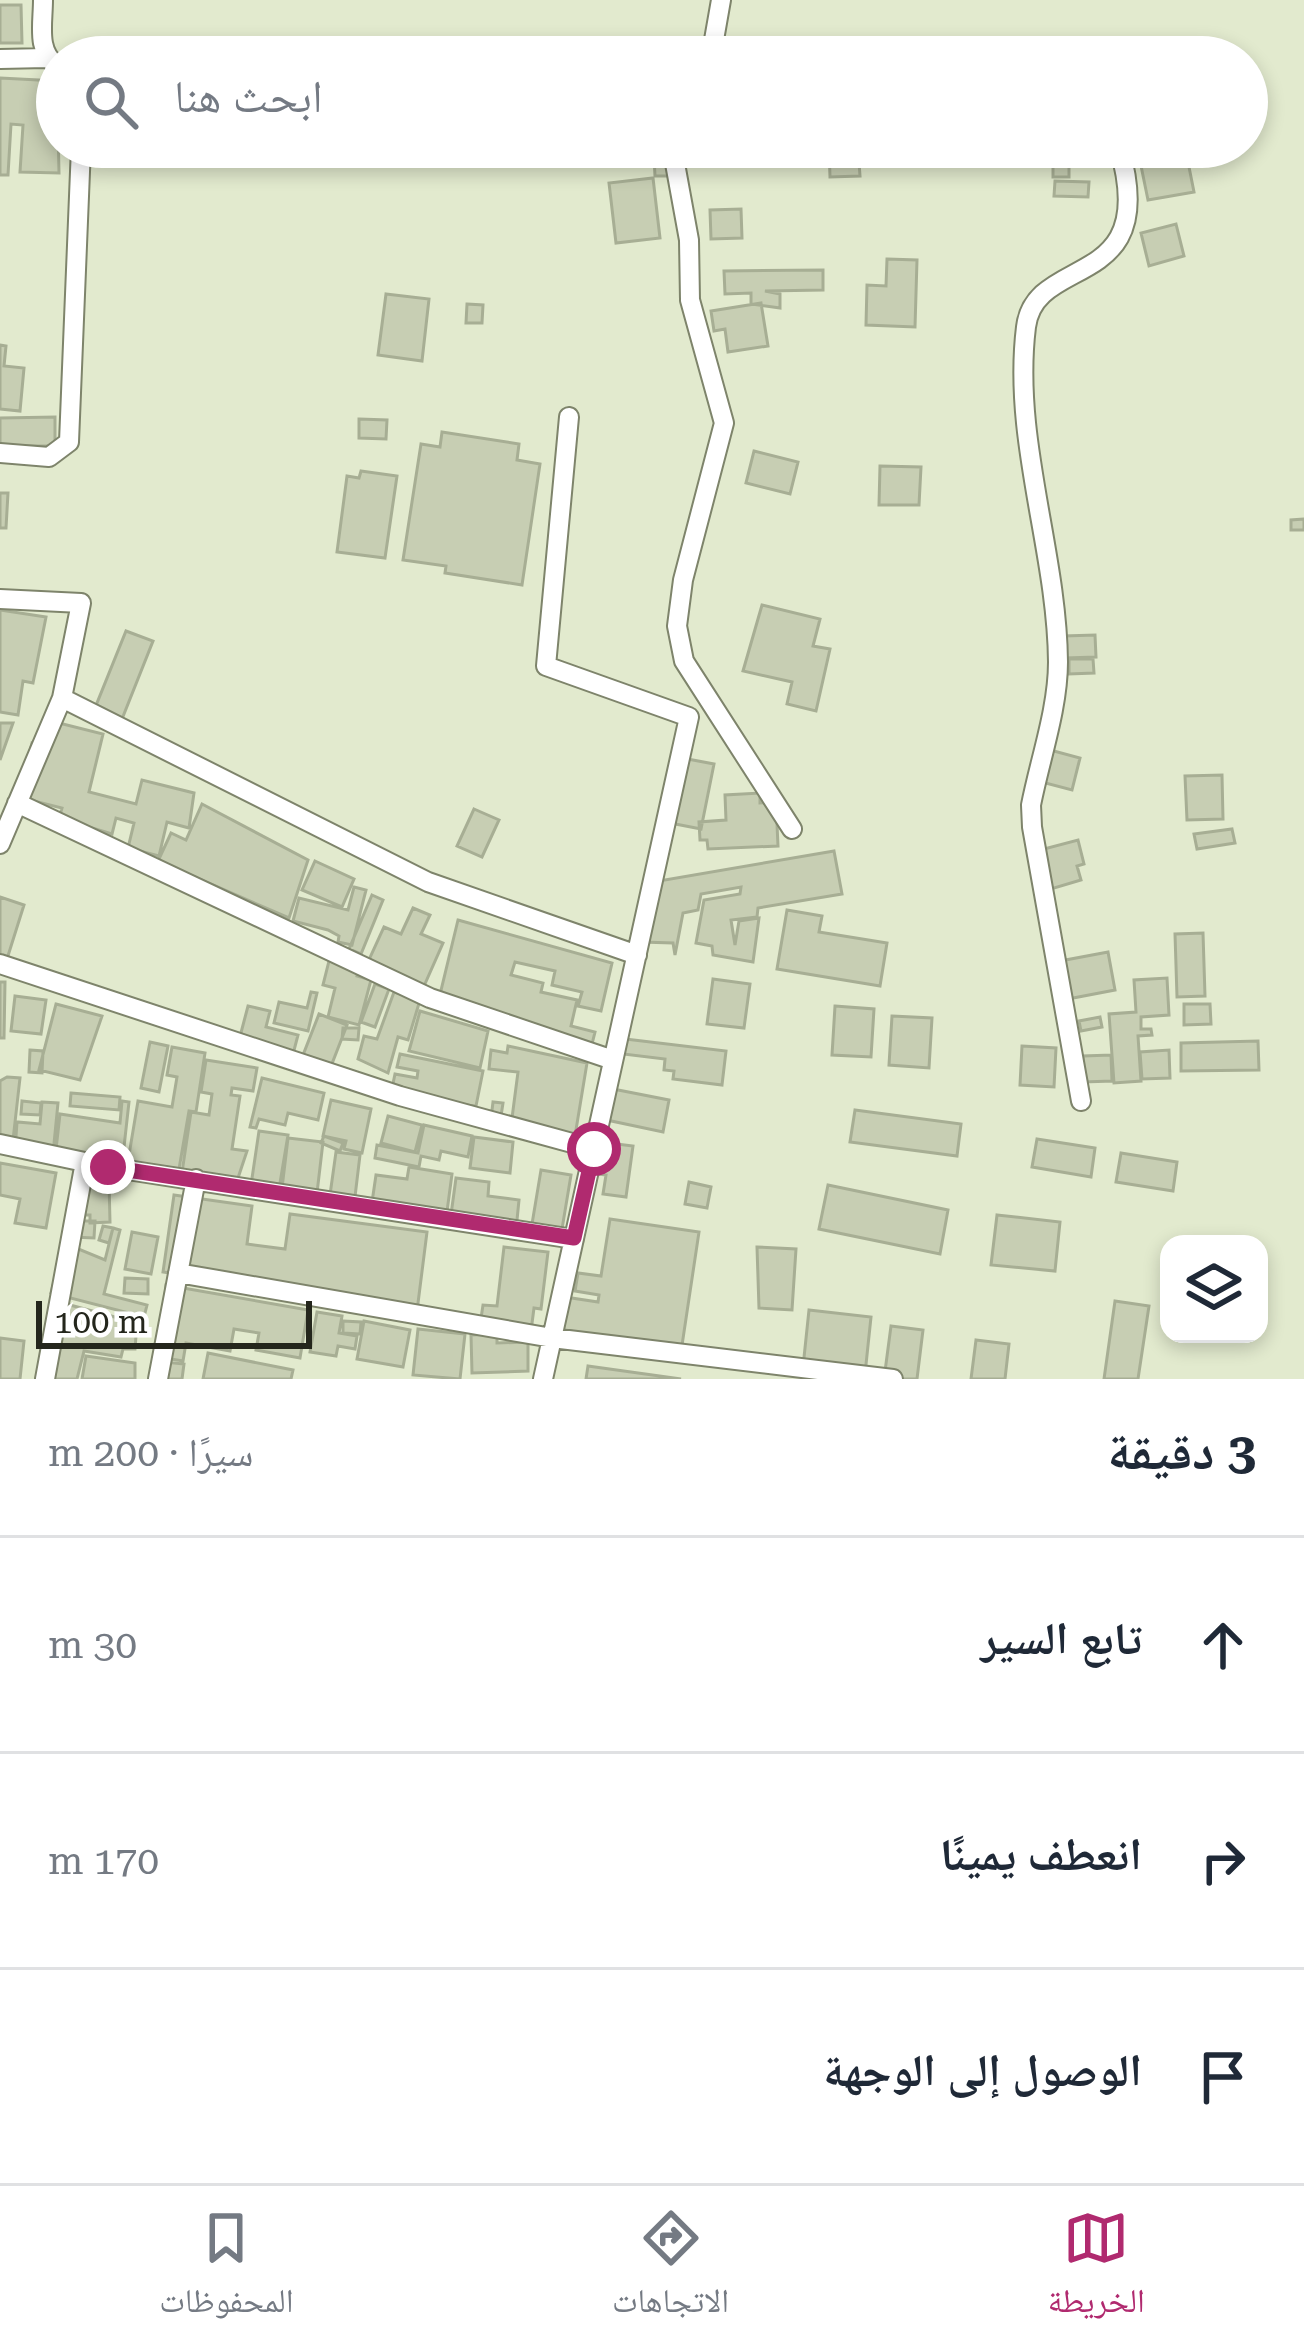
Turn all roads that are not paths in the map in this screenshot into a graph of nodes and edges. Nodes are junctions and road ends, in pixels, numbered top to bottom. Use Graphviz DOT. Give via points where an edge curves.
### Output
graph roads {
  1 [pos="43,0"];
  2 [pos="721,0"];
  3 [pos="48,36"];
  4 [pos="715,36"];
  5 [pos="0,59"];
  6 [pos="36,61"];
  7 [pos="80,168"];
  8 [pos="676,168"];
  9 [pos="1120,168"];
  10 [pos="569,417"];
  11 [pos="0,453"];
  12 [pos="0,599"];
  13 [pos="62,698"];
  14 [pos="17,803"];
  15 [pos="792,829"];
  16 [pos="0,844"];
  17 [pos="637,955"];
  18 [pos="0,964"];
  19 [pos="614,1060"];
  20 [pos="1081,1101"];
  21 [pos="0,1144"];
  22 [pos="594,1149"];
  23 [pos="85,1162"];
  24 [pos="196,1179"];
  25 [pos="574,1238"];
  26 [pos="178,1273"];
  27 [pos="552,1339"];
  28 [pos="45,1379"];
  29 [pos="158,1379"];
  30 [pos="543,1379"];
  31 [pos="893,1379"];
  1 -- 3 [label="street"];
  2 -- 4 [label="street"];
  5 -- 6 [label="street"];
  7 -- 11 [label="street" via="69,442 49,457"];
  8 -- 15 [label="street" via="690,300 724,423 683,580 679,641 684,662"];
  9 -- 20 [label="street" via="1125,231 1116,248 1037,300 1026,321 1024,413 1058,660 1032,827"];
  10 -- 17 [label="street" via="546,666 689,717"];
  12 -- 13 [label="street" via="81,603"];
  13 -- 14 [label="street"];
  13 -- 17 [label="street" via="428,882"];
  14 -- 16 [label="street"];
  14 -- 19 [label="street" via="430,998"];
  17 -- 19 [label="street"];
  18 -- 22 [label="street" via="400,1096"];
  19 -- 22 [label="street"];
  21 -- 23 [label="street"];
  22 -- 25 [label="street"];
  23 -- 24 [label="street"];
  23 -- 28 [label="street"];
  24 -- 25 [label="street"];
  24 -- 26 [label="street"];
  25 -- 27 [label="street"];
  26 -- 27 [label="street"];
  26 -- 29 [label="street"];
  27 -- 30 [label="street"];
  27 -- 31 [label="street"];
}
